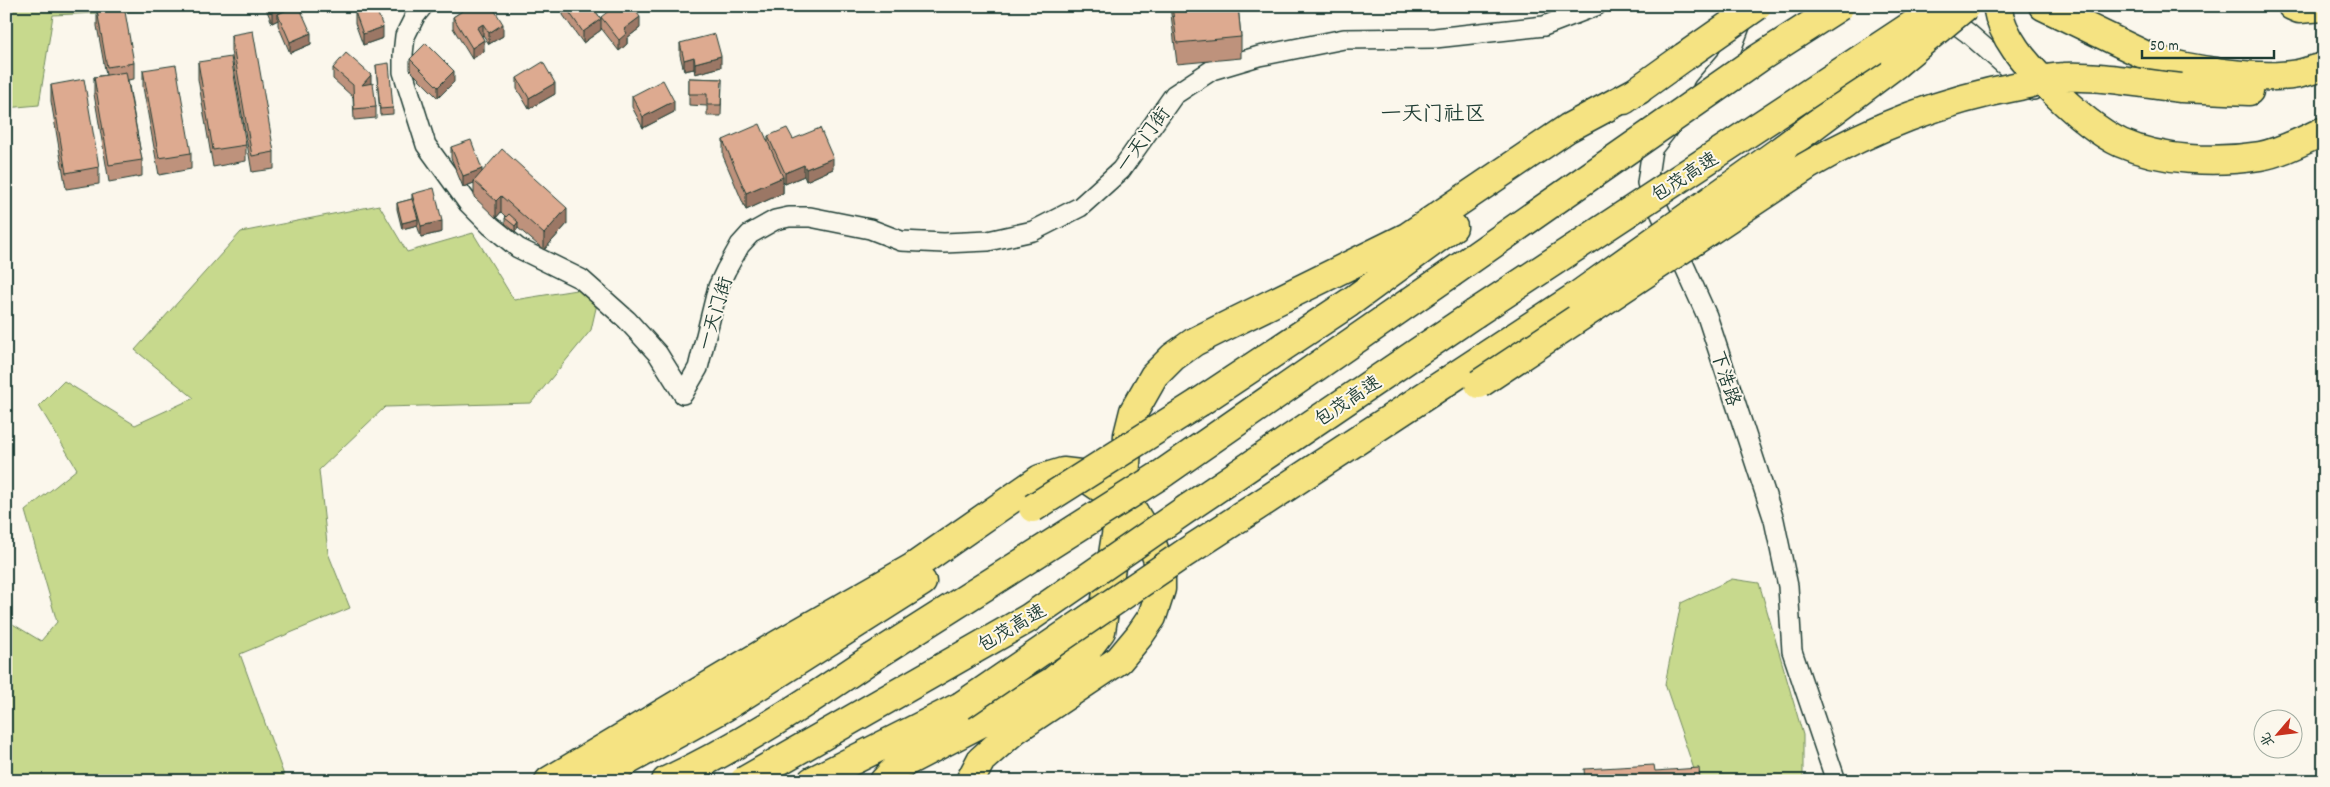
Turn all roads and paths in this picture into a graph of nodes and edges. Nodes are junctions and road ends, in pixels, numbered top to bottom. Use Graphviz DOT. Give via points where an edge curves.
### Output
graph roads {
  1 [pos="423,6"];
  2 [pos="1596,6"];
  3 [pos="1748,6"];
  4 [pos="1757,6"];
  5 [pos="1840,6"];
  6 [pos="1932,6"];
  7 [pos="1941,6"];
  8 [pos="1966,6"];
  9 [pos="1997,6"];
  10 [pos="2043,6"];
  11 [pos="2292,6"];
  12 [pos="2324,7"];
  13 [pos="2324,67"];
  14 [pos="2324,85"];
  15 [pos="2069,121"];
  16 [pos="2324,131"];
  17 [pos="1415,243"];
  18 [pos="1474,376"];
  19 [pos="895,741"];
  20 [pos="549,781"];
  21 [pos="591,781"];
  22 [pos="666,781"];
  23 [pos="744,781"];
  24 [pos="812,781"];
  25 [pos="840,781"];
  26 [pos="884,781"];
  27 [pos="970,781"];
  28 [pos="1836,781"];
  1 -- 2 [label="street, 一天门街" via="405,36 402,54 403,72 426,145 468,203 491,226 518,248 580,279 627,320 658,354 683,394 698,368 718,287 726,270 750,234 775,220 789,216 810,217 870,229 901,241 944,244 988,241 1033,232 1080,207 1121,170 1174,95 1212,70 1259,56 1344,39 1436,38 1544,26"];
  3 -- 28 [label="street, 下浩路" via="1727,60 1652,149 1647,183 1707,316 1774,520 1788,586 1792,651"];
  4 -- 17 [label="highway, bridge" via="1638,90 1568,128"];
  5 -- 22 [label="highway, bridge" via="1759,58 1162,474 783,718"];
  6 -- 15 [label="street"];
  7 -- 23 [label="highway, 包茂高速, bridge" via="1474,314 1029,618"];
  8 -- 18 [label="highway, bridge" via="1896,64 1577,296"];
  9 -- 16 [label="highway, bridge" via="1999,18 2022,60 2073,111 2121,143 2159,154 2220,159 2261,156"];
  10 -- 13 [label="highway" via="2170,64 2262,76 2297,74"];
  11 -- 12 [label="highway" via="2299,9"];
  14 -- 18 [label="highway, bridge" via="2260,92 2063,77 1946,103 1846,143"];
  17 -- 21 [label="highway, bridge" via="1325,320 1200,402 725,707"];
  17 -- 26 [label="highway, bridge" via="1194,342 1154,376 1134,411 1128,435 1125,478 1101,631 1079,660 1053,681 981,724 898,766"];
  18 -- 19 [label="highway, bridge" via="1378,442 1288,486 961,706"];
  19 -- 24 [label="highway"];
  19 -- 25 [label="highway"];
  20 -- 27 [label="highway, bridge" via="912,568 1040,479 1063,472 1080,474 1132,509 1151,541 1161,569 1160,588 1152,617 1119,660 1016,729 981,760"];
}
